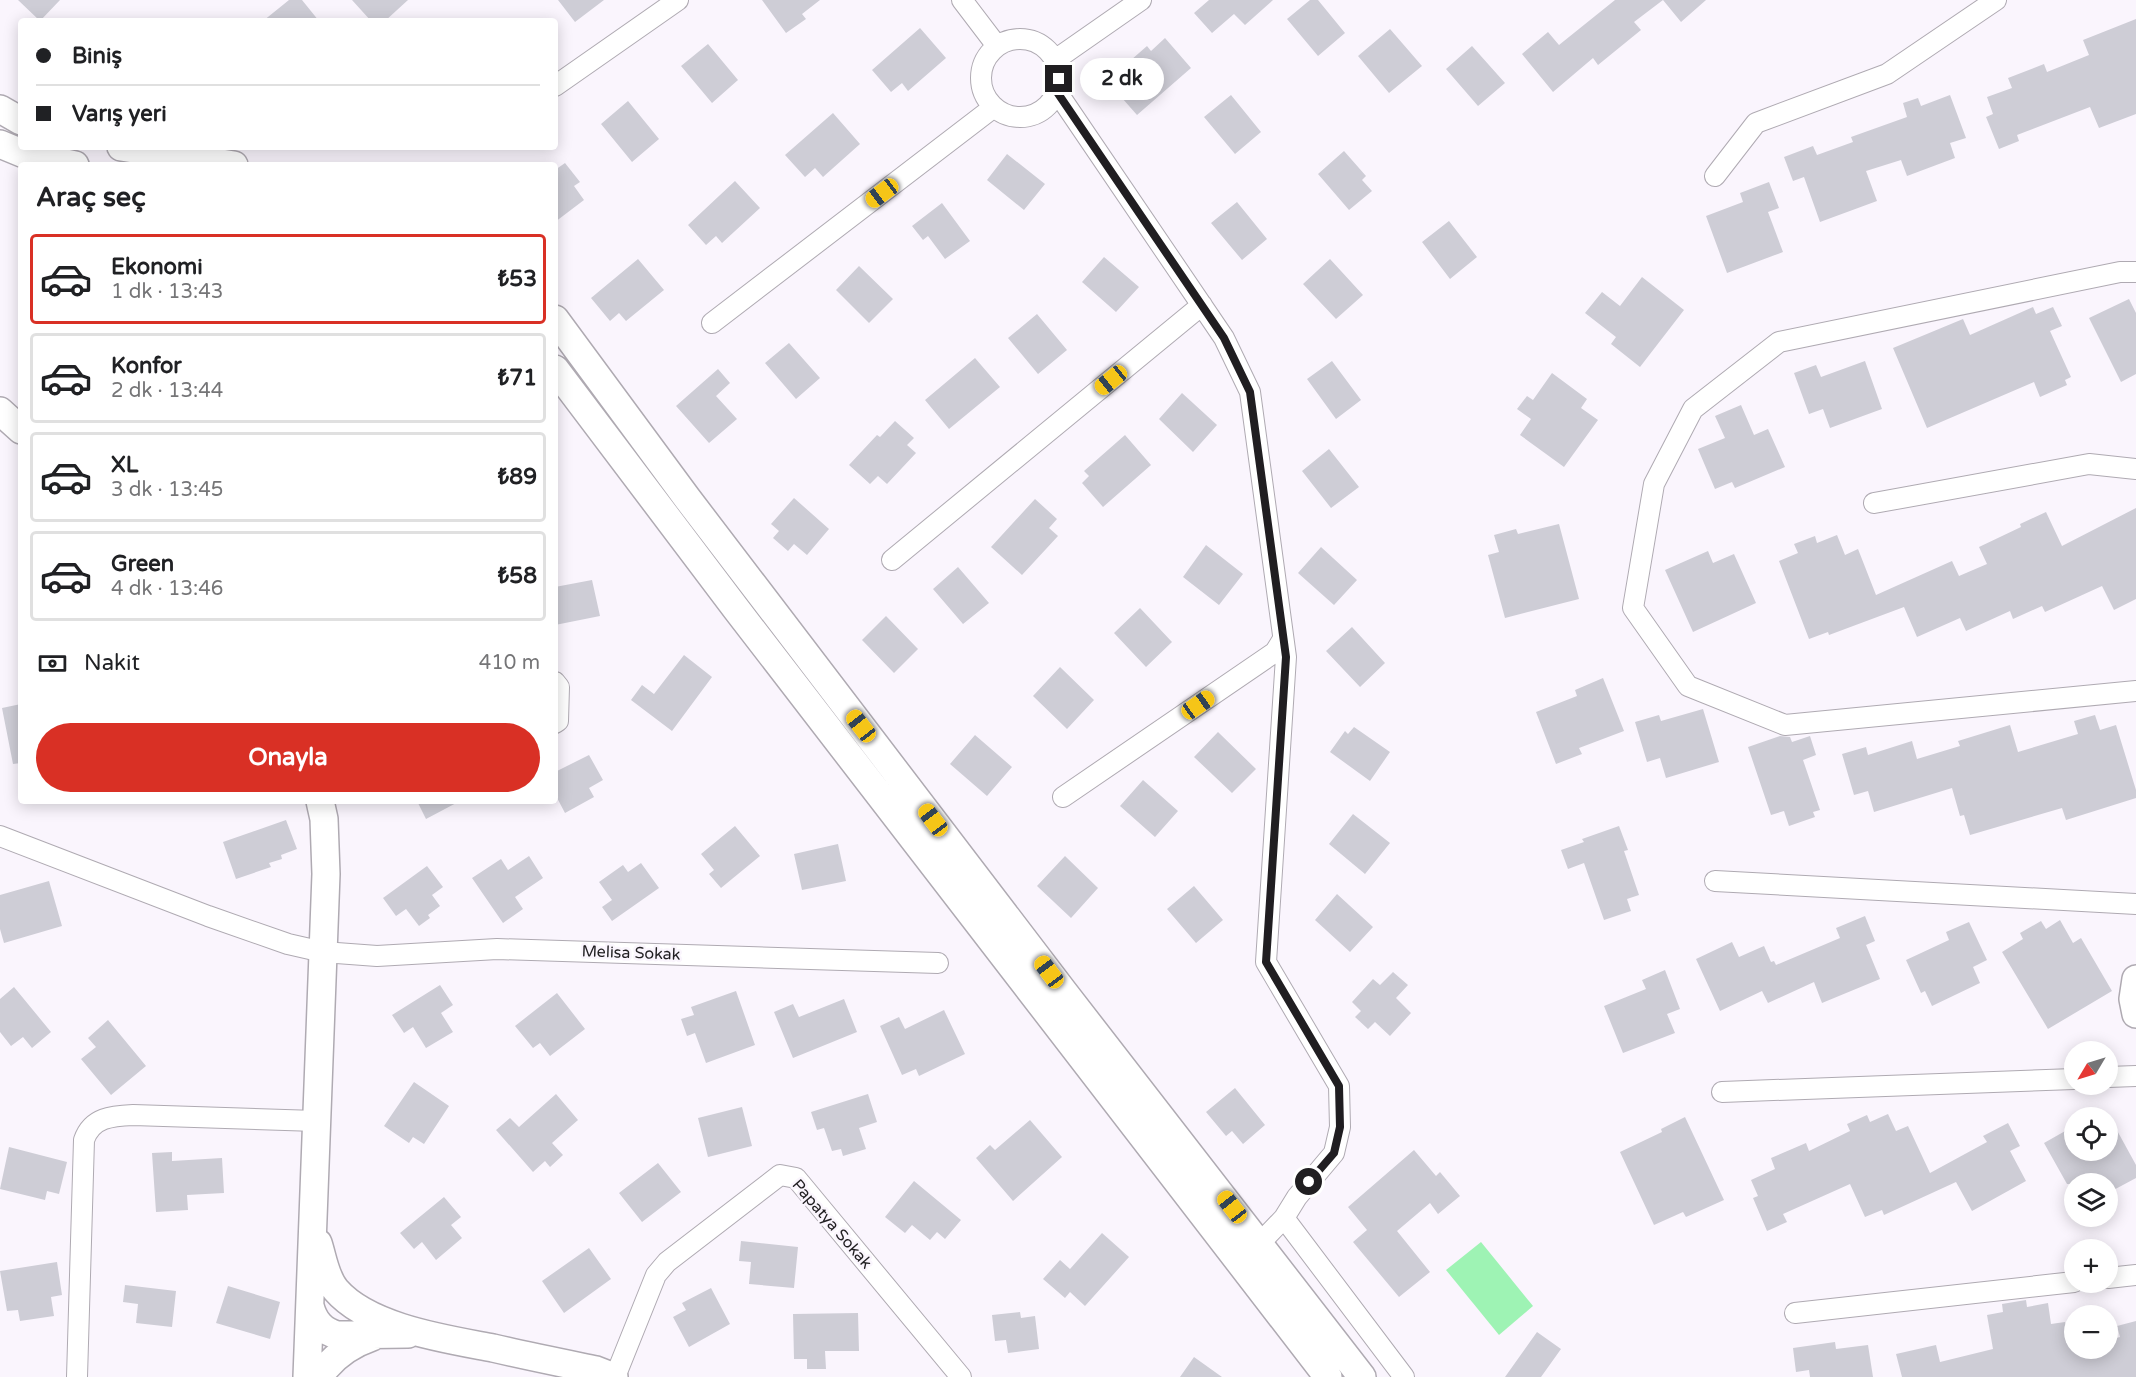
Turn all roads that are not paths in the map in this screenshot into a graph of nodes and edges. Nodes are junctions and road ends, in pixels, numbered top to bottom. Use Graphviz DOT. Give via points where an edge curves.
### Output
graph roads {
  1 [pos="678,0"];
  2 [pos="962,0"];
  3 [pos="1141,0"];
  4 [pos="1996,0"];
  5 [pos="997,46"];
  6 [pos="1055,60"];
  7 [pos="558,84"];
  8 [pos="1057,92"];
  9 [pos="994,107"];
  10 [pos="0,109"];
  11 [pos="18,119"];
  12 [pos="0,144"];
  13 [pos="140,150"];
  14 [pos="61,162"];
  15 [pos="215,162"];
  16 [pos="1715,176"];
  17 [pos="2136,272"];
  18 [pos="1202,305"];
  19 [pos="558,323"];
  20 [pos="712,323"];
  21 [pos="558,373"];
  22 [pos="0,411"];
  23 [pos="18,427"];
  24 [pos="2136,470"];
  25 [pos="1874,504"];
  26 [pos="892,561"];
  27 [pos="1283,639"];
  28 [pos="558,686"];
  29 [pos="2136,691"];
  30 [pos="558,721"];
  31 [pos="1063,797"];
  32 [pos="321,804"];
  33 [pos="0,836"];
  34 [pos="1715,881"];
  35 [pos="2136,904"];
  36 [pos="323,952"];
  37 [pos="938,963"];
  38 [pos="2136,979"];
  39 [pos="2136,1014"];
  40 [pos="2136,1076"];
  41 [pos="2118,1077"];
  42 [pos="2064,1079"];
  43 [pos="1722,1092"];
  44 [pos="316,1121"];
  45 [pos="1284,1218"];
  46 [pos="313,1224"];
  47 [pos="1260,1243"];
  48 [pos="2136,1275"];
  49 [pos="2118,1277"];
  50 [pos="2064,1283"];
  51 [pos="310,1306"];
  52 [pos="1795,1313"];
  53 [pos="379,1335"];
  54 [pos="433,1336"];
  55 [pos="77,1377"];
  56 [pos="307,1377"];
  57 [pos="319,1377"];
  58 [pos="614,1377"];
  59 [pos="961,1377"];
  60 [pos="1328,1377"];
  61 [pos="1362,1377"];
  62 [pos="1404,1377"];
  1 -- 7 [label="street"];
  2 -- 5 [label="street"];
  3 -- 6 [label="street"];
  4 -- 16 [label="street" via="1887,74 1756,123"];
  5 -- 6 [label="street" via="1009,40 1036,42"];
  5 -- 9 [label="street" via="982,68 981,82"];
  6 -- 8 [label="street"];
  8 -- 9 [label="street" via="1038,112 1019,117"];
  8 -- 18 [label="street"];
  9 -- 20 [label="street"];
  10 -- 11 [label="main road"];
  12 -- 14 [label="main road"];
  13 -- 15 [label="main road"];
  17 -- 29 [label="street" via="2120,272 1779,342 1693,409 1654,484 1633,608 1688,686 1785,725"];
  18 -- 26 [label="street"];
  18 -- 27 [label="street" via="1224,338 1250,392"];
  19 -- 47 [label="main road" via="709,527"];
  21 -- 60 [label="main road"];
  22 -- 23 [label="main road"];
  24 -- 25 [label="street" via="2089,464"];
  27 -- 31 [label="street" via="1275,652"];
  27 -- 45 [label="street" via="1286,657 1266,962 1339,1086 1340,1127 1334,1153"];
  28 -- 30 [label="street"];
  32 -- 36 [label="main road" via="326,874"];
  33 -- 36 [label="street, Melisa Sokak" via="208,916"];
  34 -- 35 [label="street"];
  36 -- 37 [label="street, Melisa Sokak" via="377,956 497,949"];
  36 -- 44 [label="main road"];
  38 -- 39 [label="main road"];
  40 -- 41 [label="street"];
  42 -- 43 [label="street"];
  44 -- 46 [label="main road"];
  44 -- 55 [label="street" via="110,1116 87,1131"];
  45 -- 47 [label="street"];
  45 -- 62 [label="street"];
  46 -- 51 [label="main road"];
  46 -- 54 [label="main road" via="335,1289 362,1310"];
  47 -- 61 [label="main road"];
  48 -- 49 [label="street"];
  50 -- 52 [label="street"];
  51 -- 53 [label="main road" via="313,1319 328,1333"];
  51 -- 56 [label="main road"];
  53 -- 54 [label="main road"];
  53 -- 57 [label="main road" via="343,1351"];
  54 -- 58 [label="main road"];
  58 -- 59 [label="street, Papatya Sokak" via="656,1275 667,1262 780,1174 796,1178"];
}
